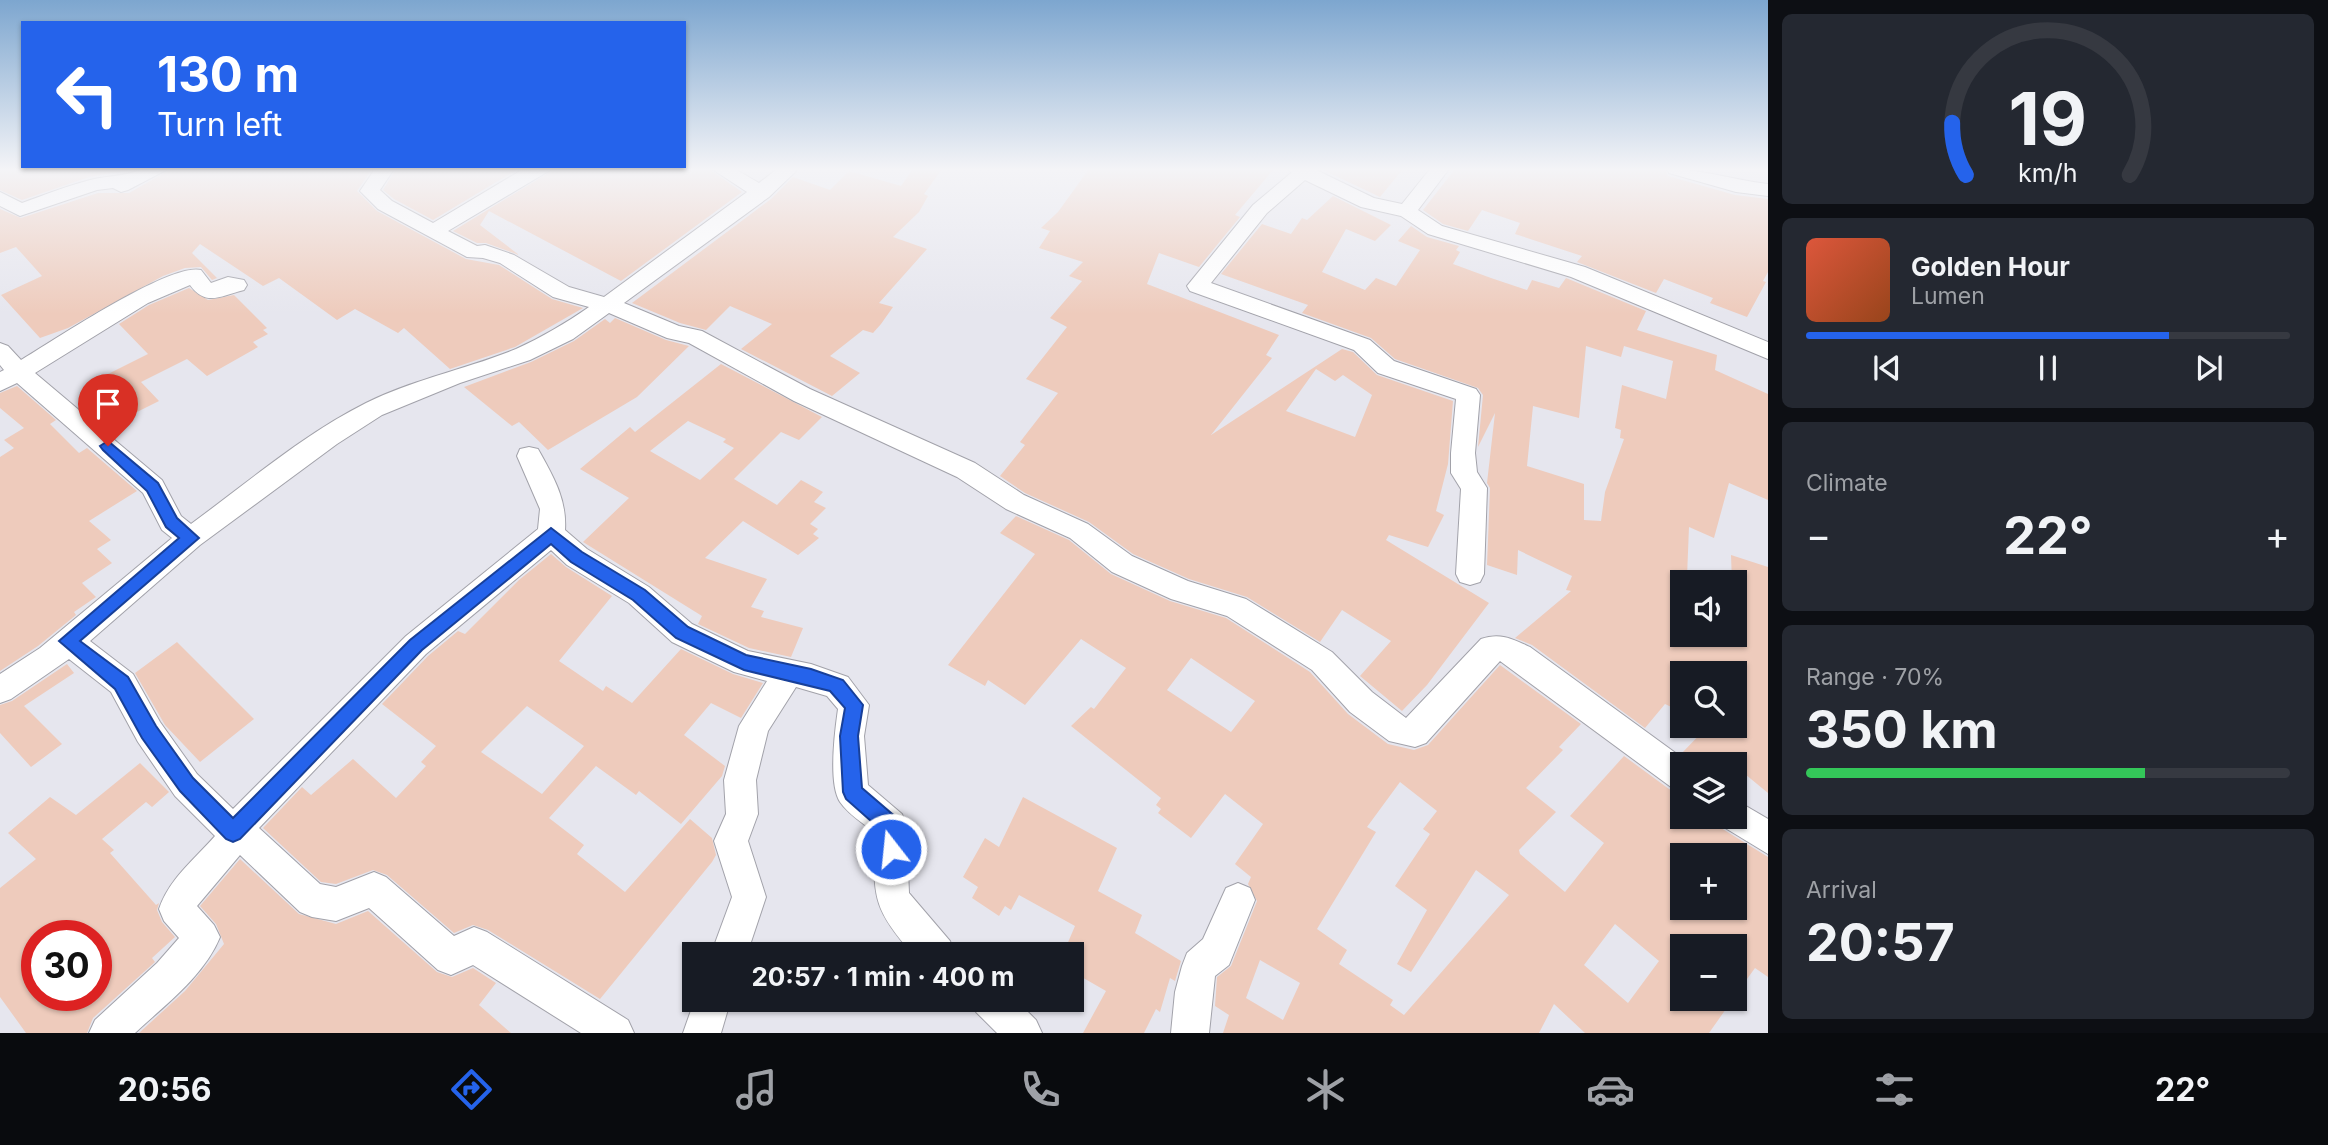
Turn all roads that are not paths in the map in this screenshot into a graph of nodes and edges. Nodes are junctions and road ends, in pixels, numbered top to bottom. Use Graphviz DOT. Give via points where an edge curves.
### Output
graph roads {
  1 [pos="408,217"];
  2 [pos="456,217"];
  3 [pos="724,217"];
  4 [pos="1253,217"];
  5 [pos="1416,217"];
  6 [pos="433,231"];
  7 [pos="236,285"];
  8 [pos="609,305"];
  9 [pos="0,351"];
  10 [pos="1768,351"];
  11 [pos="9,377"];
  12 [pos="529,456"];
  13 [pos="551,534"];
  14 [pos="191,538"];
  15 [pos="1470,574"];
  16 [pos="68,641"];
  17 [pos="789,672"];
  18 [pos="0,690"];
  19 [pos="1670,767"];
  20 [pos="1747,824"];
  21 [pos="233,832"];
  22 [pos="1768,838"];
  23 [pos="1238,900"];
  24 [pos="733,942"];
  25 [pos="926,942"];
  26 [pos="709,1012"];
  27 [pos="1002,1012"];
  28 [pos="108,1033"];
  29 [pos="615,1033"];
  30 [pos="702,1033"];
  31 [pos="1023,1033"];
  32 [pos="1190,1033"];
  1 -- 6 [label="street"];
  2 -- 6 [label="street"];
  3 -- 8 [label="street"];
  4 -- 15 [label="street" via="1198,286 1362,345 1386,367 1468,395 1463,453 1464,473 1474,488"];
  5 -- 10 [label="street" via="1435,230 1481,246 1578,272"];
  6 -- 8 [label="street" via="474,253 485,251 507,259 561,292"];
  7 -- 11 [label="street" via="207,293 194,275 140,298"];
  8 -- 14 [label="street" via="522,355 374,409"];
  8 -- 19 [label="street" via="675,333 694,335 802,395 966,470 1015,502 1079,531 1122,564 1181,591 1236,607 1322,661 1361,702 1400,731 1415,733 1491,649 1503,648"];
  9 -- 11 [label="street"];
  11 -- 14 [label="street" via="153,487 171,523"];
  12 -- 13 [label="street" via="553,509"];
  13 -- 17 [label="street" via="577,557 639,595 682,633 744,663"];
  13 -- 21 [label="street" via="416,645"];
  14 -- 16 [label="street"];
  16 -- 18 [label="street"];
  16 -- 21 [label="street" via="122,683 186,785"];
  17 -- 24 [label="street" via="754,726 740,780 742,814 731,841 749,897"];
  17 -- 25 [label="street" via="837,686 854,705 849,736 852,792 890,825 892,898"];
  20 -- 22 [label="street"];
  21 -- 28 [label="street" via="226,849 176,909 202,937 170,976"];
  21 -- 29 [label="street" via="247,839 312,900 336,904 374,889 451,957 474,944"];
  23 -- 32 [label="street" via="1216,952 1200,966"];
  26 -- 30 [label="street"];
  27 -- 31 [label="street"];
}
